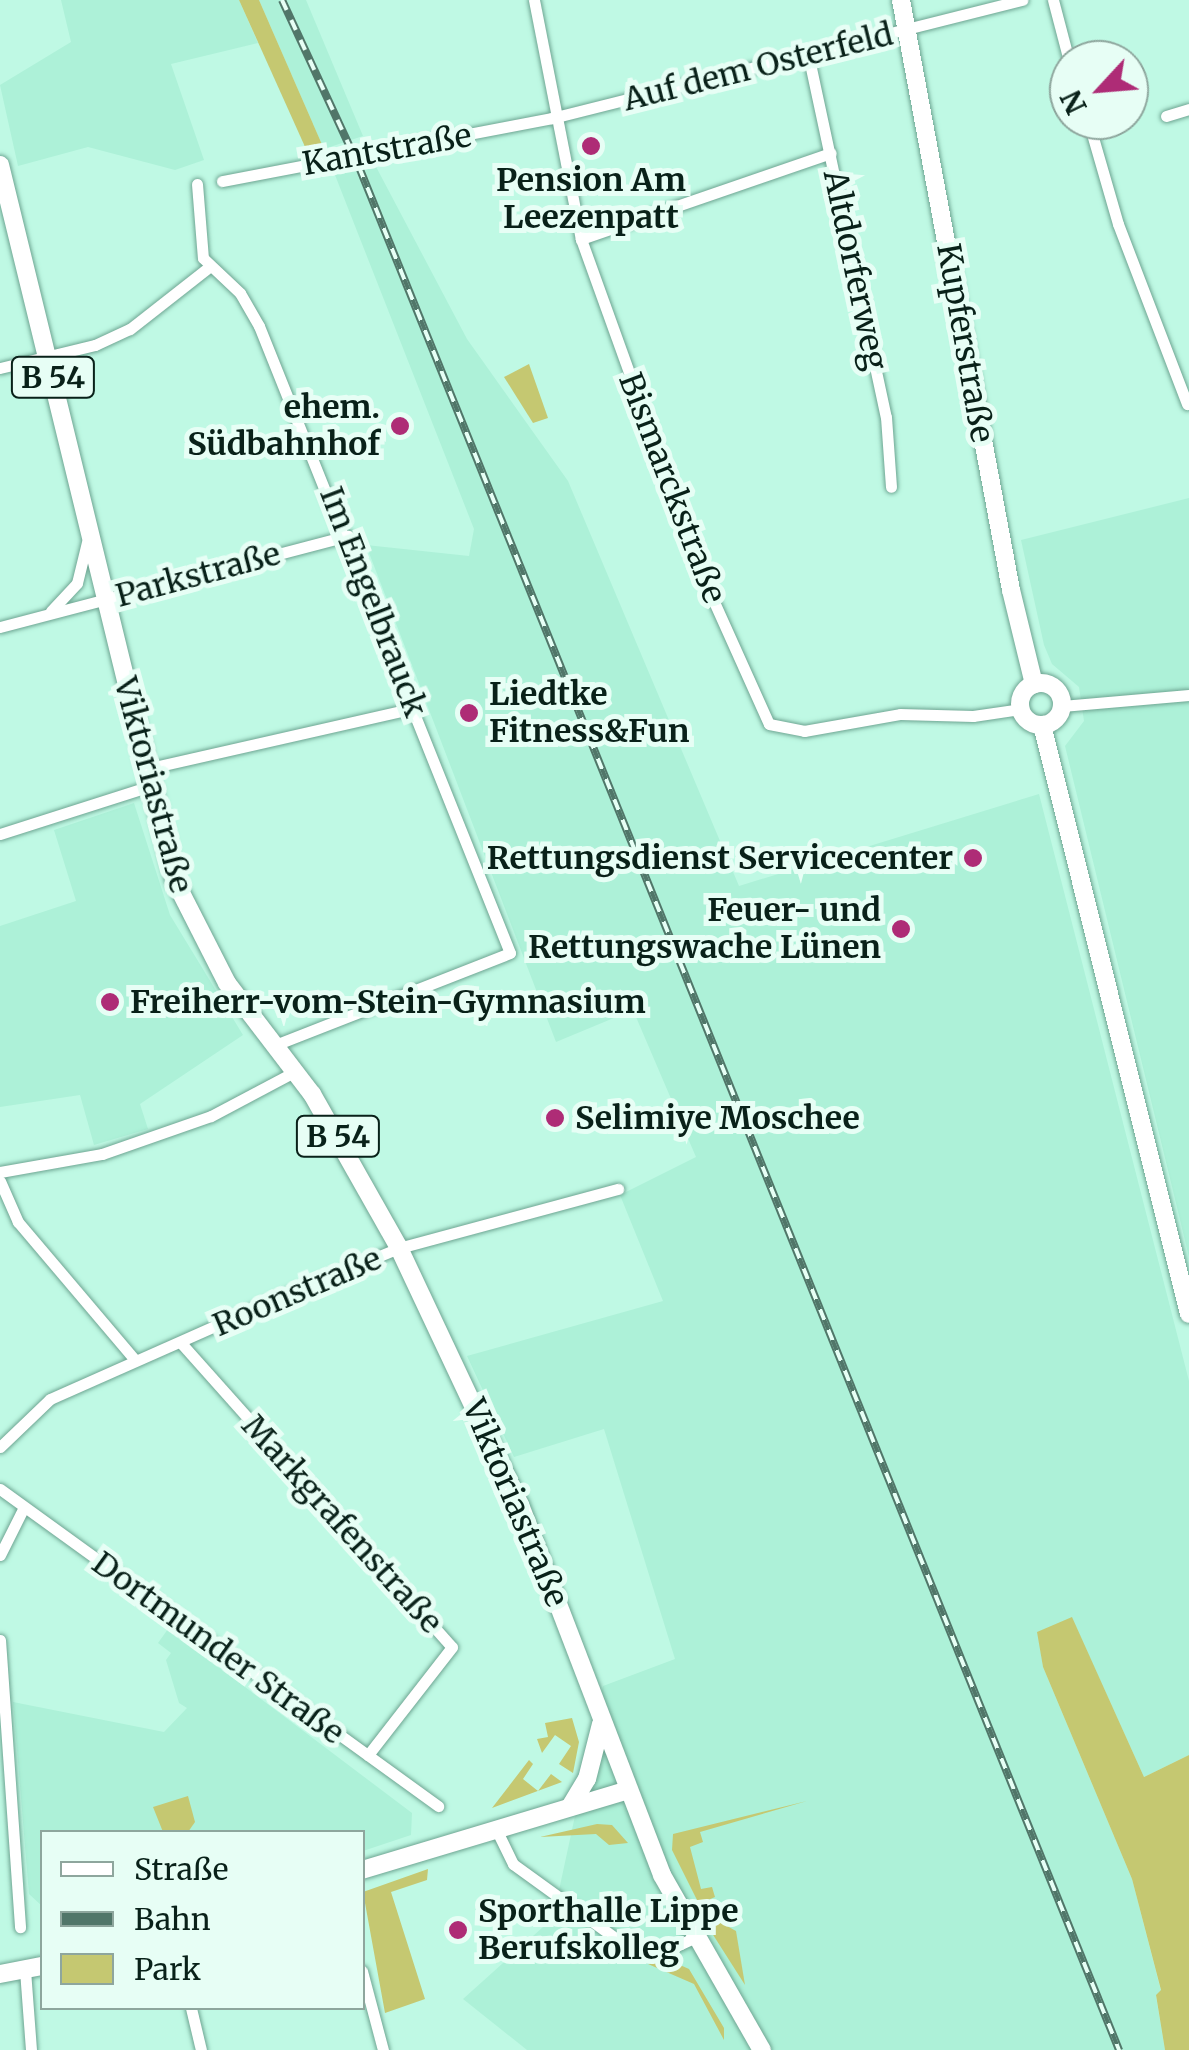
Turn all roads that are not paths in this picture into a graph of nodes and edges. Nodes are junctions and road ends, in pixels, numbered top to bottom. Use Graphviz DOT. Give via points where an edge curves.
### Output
graph roads {
  1 [pos="534,0"];
  2 [pos="901,0"];
  3 [pos="1022,0"];
  4 [pos="1052,0"];
  5 [pos="907,30"];
  6 [pos="1063,40"];
  7 [pos="808,54"];
  8 [pos="1189,109"];
  9 [pos="1166,116"];
  10 [pos="552,118"];
  11 [pos="1094,140"];
  12 [pos="830,154"];
  13 [pos="0,166"];
  14 [pos="222,181"];
  15 [pos="198,184"];
  16 [pos="581,239"];
  17 [pos="209,267"];
  18 [pos="48,356"];
  19 [pos="0,368"];
  20 [pos="1187,404"];
  21 [pos="891,487"];
  22 [pos="88,526"];
  23 [pos="348,536"];
  24 [pos="105,599"];
  25 [pos="48,614"];
  26 [pos="0,627"];
  27 [pos="1034,684"];
  28 [pos="1189,696"];
  29 [pos="1062,706"];
  30 [pos="415,708"];
  31 [pos="1020,709"];
  32 [pos="1042,725"];
  33 [pos="148,778"];
  34 [pos="0,834"];
  35 [pos="275,1045"];
  36 [pos="296,1071"];
  37 [pos="0,1172"];
  38 [pos="0,1181"];
  39 [pos="618,1189"];
  40 [pos="399,1248"];
  41 [pos="1189,1314"];
  42 [pos="181,1343"];
  43 [pos="136,1360"];
  44 [pos="0,1446"];
  45 [pos="0,1489"];
  46 [pos="24,1508"];
  47 [pos="0,1555"];
  48 [pos="0,1640"];
  49 [pos="602,1724"];
  50 [pos="368,1756"];
  51 [pos="626,1791"];
  52 [pos="438,1806"];
  53 [pos="570,1806"];
  54 [pos="496,1829"];
  55 [pos="365,1869"];
  56 [pos="20,1927"];
  57 [pos="694,1938"];
  58 [pos="34,1968"];
  59 [pos="0,1974"];
  60 [pos="365,1983"];
  61 [pos="191,2010"];
  62 [pos="30,2050"];
  63 [pos="201,2050"];
  64 [pos="382,2050"];
  65 [pos="762,2050"];
  1 -- 10 [label="street, Bismarckstraße"];
  2 -- 5 [label="main road, Kupferstraße"];
  3 -- 5 [label="street, Auf dem Osterfeld"];
  4 -- 6 [label="street"];
  5 -- 7 [label="street, Auf dem Osterfeld"];
  5 -- 27 [label="main road, Kupferstraße" via="1010,590"];
  7 -- 10 [label="street, Auf dem Osterfeld"];
  7 -- 12 [label="street, Altdorferweg"];
  8 -- 9 [label="street"];
  10 -- 14 [label="street, Kantstraße"];
  10 -- 16 [label="street, Bismarckstraße"];
  11 -- 20 [label="street" via="1118,224"];
  12 -- 16 [label="street"];
  12 -- 21 [label="street, Altdorferweg" via="886,417"];
  13 -- 18 [label="main road, Viktoriastraße / B 54"];
  15 -- 17 [label="street" via="199,248"];
  16 -- 31 [label="street, Bismarckstraße" via="702,575 769,724 804,730 900,714 973,716"];
  17 -- 18 [label="street" via="130,328"];
  17 -- 23 [label="street, Im Engelbrauck" via="251,310"];
  18 -- 19 [label="street"];
  18 -- 22 [label="main road, Viktoriastraße / B 54"];
  22 -- 24 [label="main road, Viktoriastraße / B 54"];
  22 -- 25 [label="street, Parkstraße" via="77,583"];
  23 -- 24 [label="street, Parkstraße"];
  23 -- 30 [label="street, Im Engelbrauck"];
  24 -- 25 [label="street, Parkstraße"];
  24 -- 33 [label="main road, Viktoriastraße / B 54"];
  25 -- 26 [label="street, Parkstraße"];
  27 -- 29 [label="main road" via="1054,688"];
  27 -- 31 [label="main road" via="1022,694"];
  28 -- 29 [label="street"];
  29 -- 32 [label="main road" via="1053,722"];
  30 -- 33 [label="street"];
  30 -- 35 [label="street, Im Engelbrauck" via="510,952"];
  31 -- 32 [label="main road"];
  32 -- 41 [label="main road"];
  33 -- 34 [label="street"];
  33 -- 35 [label="main road, Viktoriastraße / B 54" via="190,916 227,982"];
  35 -- 36 [label="main road, Viktoriastraße / B 54"];
  36 -- 37 [label="street" via="210,1116 102,1154"];
  36 -- 40 [label="main road, Viktoriastraße / B 54"];
  38 -- 43 [label="street" via="18,1222"];
  39 -- 40 [label="street, Roonstraße"];
  40 -- 42 [label="street, Roonstraße"];
  40 -- 49 [label="main road, Viktoriastraße / B 54" via="520,1505"];
  42 -- 43 [label="street, Roonstraße"];
  42 -- 50 [label="street, Markgrafenstraße" via="452,1647"];
  43 -- 44 [label="street, Roonstraße" via="50,1399"];
  45 -- 46 [label="street, Dortmunder Straße"];
  46 -- 47 [label="street"];
  46 -- 50 [label="street, Dortmunder Straße"];
  48 -- 56 [label="street"];
  49 -- 51 [label="main road, Viktoriastraße / B 54"];
  49 -- 53 [label="main road" via="587,1780"];
  50 -- 52 [label="street, Dortmunder Straße"];
  51 -- 53 [label="main road"];
  51 -- 57 [label="main road, B 54"];
  53 -- 54 [label="main road"];
  54 -- 55 [label="main road"];
  54 -- 57 [label="street" via="503,1848 569,1908 632,1952 670,1949"];
  57 -- 65 [label="main road, B 54"];
  58 -- 59 [label="main road"];
  58 -- 62 [label="street"];
  60 -- 64 [label="street"];
  61 -- 63 [label="street"];
}
